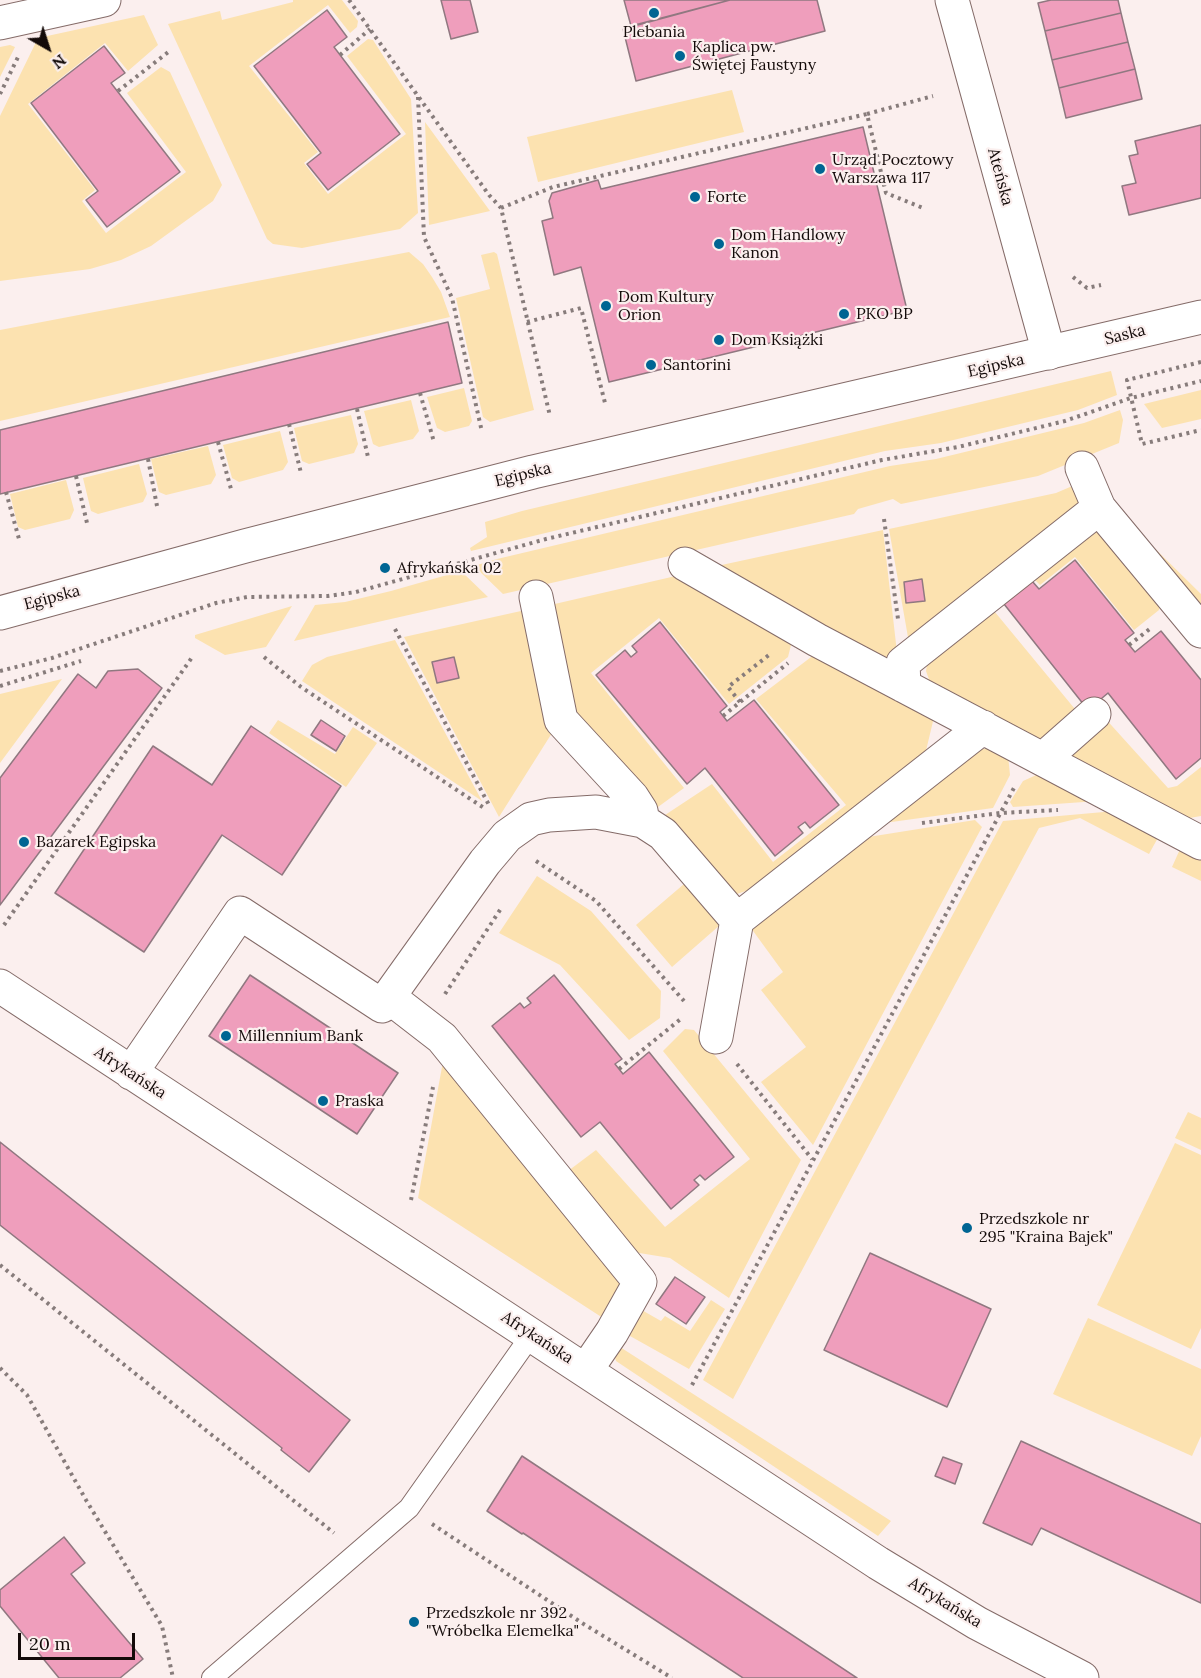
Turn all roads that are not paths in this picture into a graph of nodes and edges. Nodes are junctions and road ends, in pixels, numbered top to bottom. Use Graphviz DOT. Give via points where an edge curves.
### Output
graph roads {
  1 [pos="104,0"];
  2 [pos="952,0"];
  3 [pos="0,23"];
  4 [pos="1201,317"];
  5 [pos="1049,353"];
  6 [pos="1082,468"];
  7 [pos="1099,508"];
  8 [pos="685,564"];
  9 [pos="536,597"];
  10 [pos="0,613"];
  11 [pos="1201,631"];
  12 [pos="903,674"];
  13 [pos="1094,714"];
  14 [pos="983,727"];
  15 [pos="1038,756"];
  16 [pos="643,821"];
  17 [pos="1194,833"];
  18 [pos="737,920"];
  19 [pos="0,986"];
  20 [pos="389,997"];
  21 [pos="716,1037"];
  22 [pos="131,1073"];
  23 [pos="532,1334"];
  24 [pos="586,1370"];
  25 [pos="212,1678"];
  26 [pos="1082,1678"];
  1 -- 3 [label="street"];
  2 -- 5 [label="street, Ateńska"];
  4 -- 5 [label="street, Saska"];
  5 -- 10 [label="street, Egipska" via="533,472"];
  6 -- 7 [label="street"];
  7 -- 11 [label="street"];
  7 -- 12 [label="street"];
  8 -- 12 [label="street" via="817,639"];
  9 -- 16 [label="street" via="561,720 632,797"];
  12 -- 14 [label="street"];
  13 -- 15 [label="street"];
  14 -- 15 [label="street"];
  14 -- 18 [label="street"];
  15 -- 17 [label="street"];
  16 -- 18 [label="street" via="663,834"];
  16 -- 20 [label="street" via="596,812 549,815 501,826 485,862 455,885"];
  18 -- 21 [label="street"];
  19 -- 22 [label="street, Afrykańska"];
  20 -- 22 [label="street" via="382,1006 240,913"];
  20 -- 24 [label="street" via="442,1038 640,1282"];
  22 -- 23 [label="street, Afrykańska"];
  23 -- 24 [label="street, Afrykańska"];
  23 -- 25 [label="lane" via="409,1508"];
  24 -- 26 [label="street, Afrykańska" via="878,1563 977,1623"];
}
